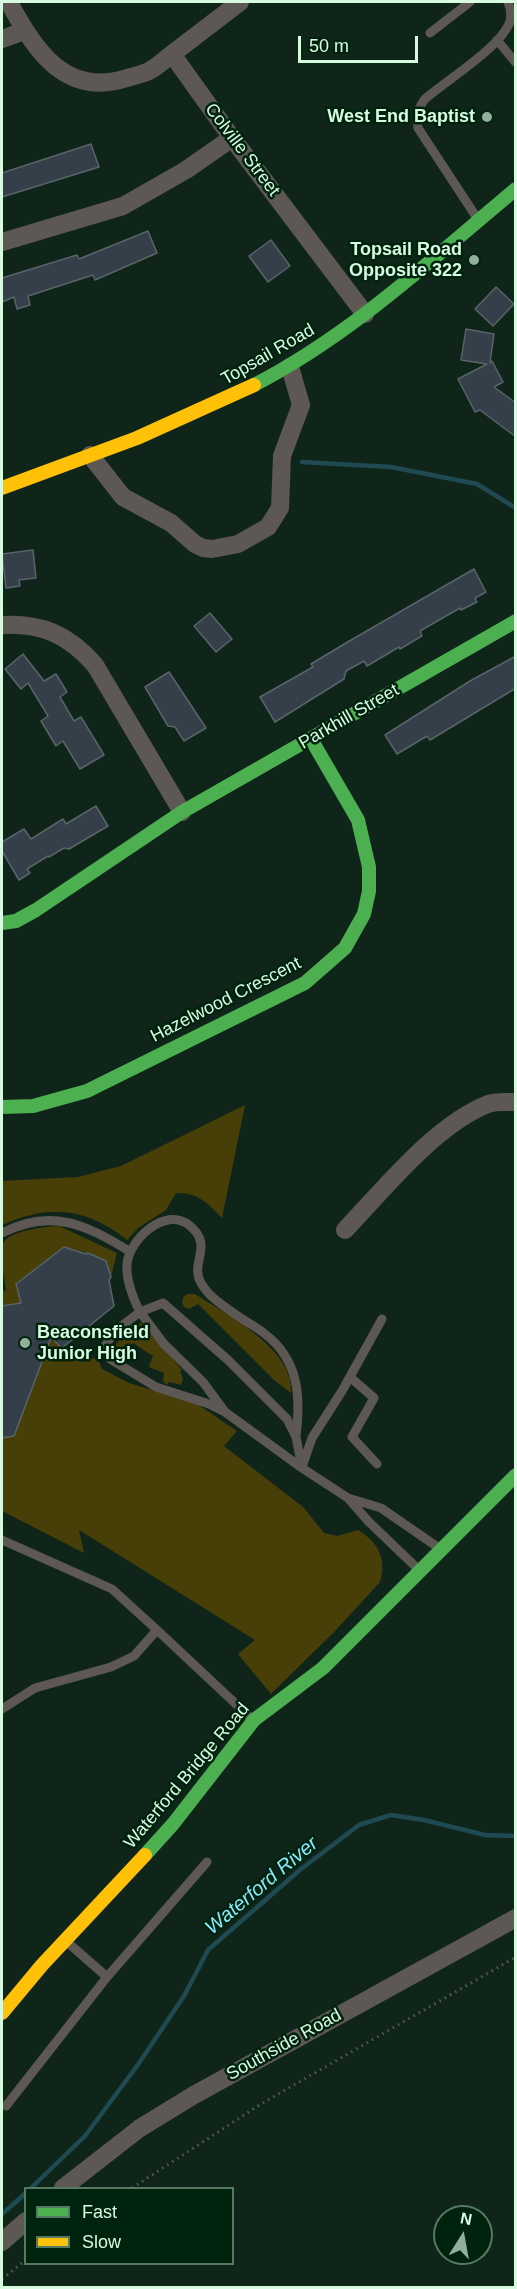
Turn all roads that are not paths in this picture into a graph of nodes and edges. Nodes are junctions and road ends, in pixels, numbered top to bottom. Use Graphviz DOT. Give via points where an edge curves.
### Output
graph roads {
  1 [pos="9,2"];
  2 [pos="240,2"];
  3 [pos="470,2"];
  4 [pos="508,2"];
  5 [pos="24,32"];
  6 [pos="430,33"];
  7 [pos="2,39"];
  8 [pos="497,40"];
  9 [pos="172,54"];
  10 [pos="516,63"];
  11 [pos="232,138"];
  12 [pos="516,189"];
  13 [pos="479,220"];
  14 [pos="2,242"];
  15 [pos="365,314"];
  16 [pos="290,367"];
  17 [pos="90,455"];
  18 [pos="2,488"];
  19 [pos="516,621"];
  20 [pos="2,625"];
  21 [pos="311,739"];
  22 [pos="182,813"];
  23 [pos="2,923"];
  24 [pos="516,1102"];
  25 [pos="2,1107"];
  26 [pos="345,1230"];
  27 [pos="2,1233"];
  28 [pos="129,1251"];
  29 [pos="140,1312"];
  30 [pos="382,1319"];
  31 [pos="350,1377"];
  32 [pos="225,1412"];
  33 [pos="296,1437"];
  34 [pos="377,1464"];
  35 [pos="302,1468"];
  36 [pos="516,1475"];
  37 [pos="348,1498"];
  38 [pos="2,1540"];
  39 [pos="441,1549"];
  40 [pos="419,1571"];
  41 [pos="157,1630"];
  42 [pos="2,1709"];
  43 [pos="254,1720"];
  44 [pos="207,1862"];
  45 [pos="516,1918"];
  46 [pos="65,1941"];
  47 [pos="107,1977"];
  48 [pos="2,2013"];
  49 [pos="3,2106"];
  50 [pos="64,2187"];
  51 [pos="24,2223"];
  52 [pos="2,2242"];
  1 -- 5 [label="street"];
  2 -- 9 [label="street"];
  3 -- 6 [label="lane"];
  4 -- 8 [label="lane" via="511,16"];
  5 -- 7 [label="street"];
  5 -- 9 [label="street" via="48,61 78,80 111,83 149,71"];
  8 -- 10 [label="lane"];
  8 -- 13 [label="lane" via="425,99 417,120 422,134"];
  9 -- 11 [label="street, Colville Street"];
  11 -- 14 [label="street" via="123,206"];
  11 -- 15 [label="street, Colville Street"];
  12 -- 13 [label="main road, Topsail Road"];
  13 -- 15 [label="main road, Topsail Road"];
  15 -- 16 [label="main road, Topsail Road"];
  16 -- 17 [label="main road, Topsail Road" via="232,397"];
  16 -- 17 [label="street" via="301,405 282,456 280,508 268,527 238,544 212,549 195,544 171,523 123,497"];
  17 -- 18 [label="main road, Topsail Road"];
  19 -- 21 [label="main road, Parkhill Street"];
  20 -- 22 [label="street" via="42,628 83,651 95,664"];
  21 -- 22 [label="main road, Parkhill Street"];
  21 -- 25 [label="main road, Hazelwood Crescent" via="358,820 367,852 369,891 364,914 345,948 305,983 87,1090 33,1106"];
  22 -- 23 [label="main road, Parkhill Street" via="36,910 16,921"];
  24 -- 26 [label="street" via="490,1103 458,1120 412,1160"];
  27 -- 28 [label="lane" via="28,1222 63,1220 79,1224"];
  28 -- 29 [label="lane" via="130,1286"];
  28 -- 33 [label="lane" via="157,1223 172,1219 188,1224 197,1234 203,1248 197,1275 203,1286 214,1299 274,1342 294,1371 299,1393"];
  29 -- 32 [label="lane"];
  29 -- 32 [label="lane" via="116,1330 105,1346 110,1359 156,1387"];
  29 -- 33 [label="lane" via="163,1303 178,1315 287,1419"];
  30 -- 31 [label="lane"];
  31 -- 34 [label="lane" via="374,1398 352,1437"];
  31 -- 35 [label="lane" via="312,1438"];
  32 -- 35 [label="lane"];
  33 -- 35 [label="lane"];
  35 -- 37 [label="lane"];
  36 -- 39 [label="main road, Waterford Bridge Road"];
  37 -- 39 [label="lane" via="381,1508"];
  37 -- 40 [label="lane"];
  38 -- 41 [label="lane" via="112,1589"];
  39 -- 40 [label="main road, Waterford Bridge Road"];
  40 -- 43 [label="main road, Waterford Bridge Road" via="323,1668"];
  41 -- 42 [label="lane" via="134,1656 111,1667 35,1688"];
  41 -- 43 [label="lane"];
  43 -- 46 [label="main road, Waterford Bridge Road" via="173,1824"];
  44 -- 47 [label="lane"];
  45 -- 50 [label="street, Southside Road" via="194,2095 140,2128"];
  46 -- 47 [label="lane"];
  46 -- 48 [label="main road, Waterford Bridge Road" via="11,1995"];
  47 -- 49 [label="lane"];
  51 -- 52 [label="street"];
}
